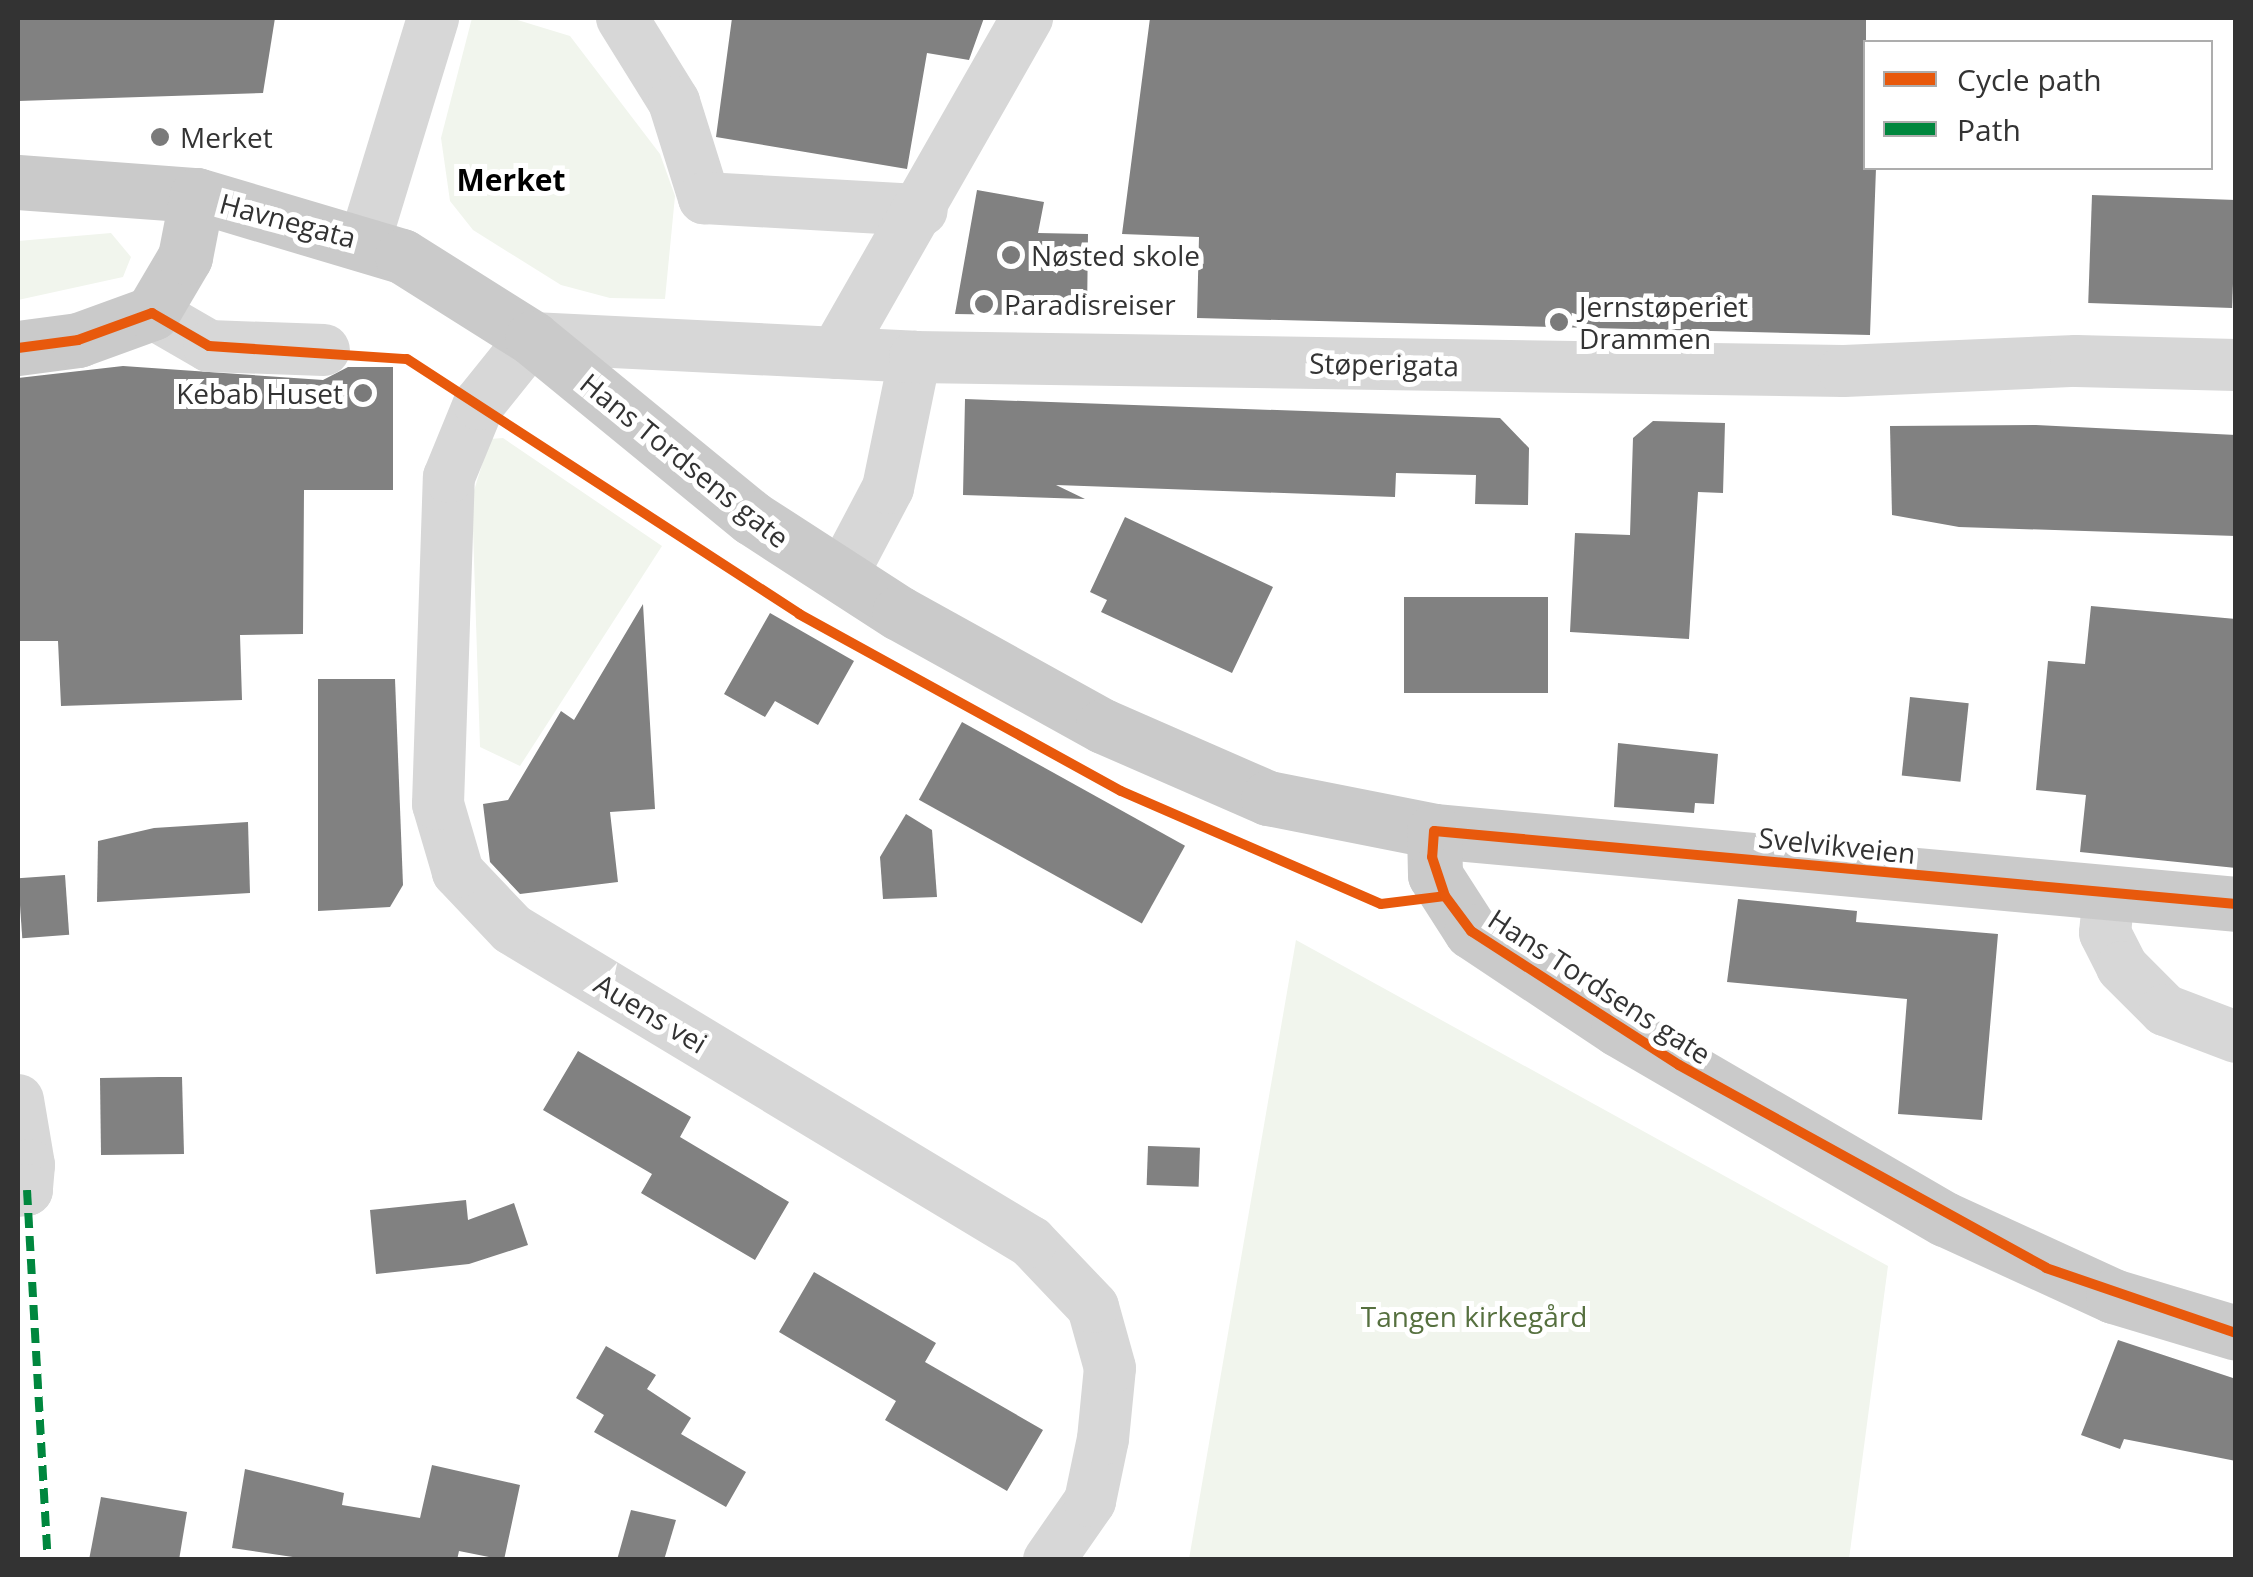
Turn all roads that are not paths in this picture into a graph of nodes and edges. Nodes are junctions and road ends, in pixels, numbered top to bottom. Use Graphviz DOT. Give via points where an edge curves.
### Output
graph roads {
  1 [pos="433,18"];
  2 [pos="622,18"];
  3 [pos="1027,18"];
  4 [pos="18,182"];
  5 [pos="197,195"];
  6 [pos="922,210"];
  7 [pos="365,240"];
  8 [pos="152,313"];
  9 [pos="532,338"];
  10 [pos="18,348"];
  11 [pos="324,350"];
  12 [pos="836,353"];
  13 [pos="916,357"];
  14 [pos="2236,365"];
  15 [pos="842,577"];
  16 [pos="1434,831"];
  17 [pos="2109,893"];
  18 [pos="2236,904"];
  19 [pos="2236,1037"];
  20 [pos="18,1100"];
  21 [pos="18,1191"];
  22 [pos="2236,1333"];
  23 [pos="1048,1560"];
  1 -- 7 [label="street"];
  2 -- 6 [label="street" via="674,102 704,198"];
  3 -- 6 [label="street"];
  4 -- 5 [label="main road, Havnegata"];
  5 -- 7 [label="main road, Havnegata"];
  5 -- 8 [label="main road" via="185,257"];
  6 -- 12 [label="street"];
  7 -- 9 [label="main road, Havnegata" via="443,279"];
  8 -- 10 [label="main road" via="78,340"];
  8 -- 11 [label="street" via="209,346"];
  9 -- 12 [label="street, Støperigata"];
  9 -- 15 [label="main road, Hans Tordsens gate" via="704,481"];
  9 -- 23 [label="street, Auens vei" via="479,404 449,477 438,804 458,872 512,929 1031,1242 1093,1307 1110,1368 1102,1440 1090,1501"];
  12 -- 13 [label="street, Støperigata"];
  13 -- 14 [label="street, Støperigata" via="1844,371 2076,361"];
  13 -- 15 [label="street" via="888,488"];
  15 -- 16 [label="main road, Hans Tordsens gate" via="1050,700 1209,776 1332,814"];
  16 -- 17 [label="main road, Svelvikveien"];
  16 -- 22 [label="main road, Hans Tordsens gate" via="1435,875 1471,931 1602,1019 1945,1219 2113,1296"];
  17 -- 18 [label="main road, Svelvikveien"];
  17 -- 19 [label="street" via="2105,933 2122,967 2165,1010"];
  20 -- 21 [label="street" via="28,1164 27,1190"];
}
